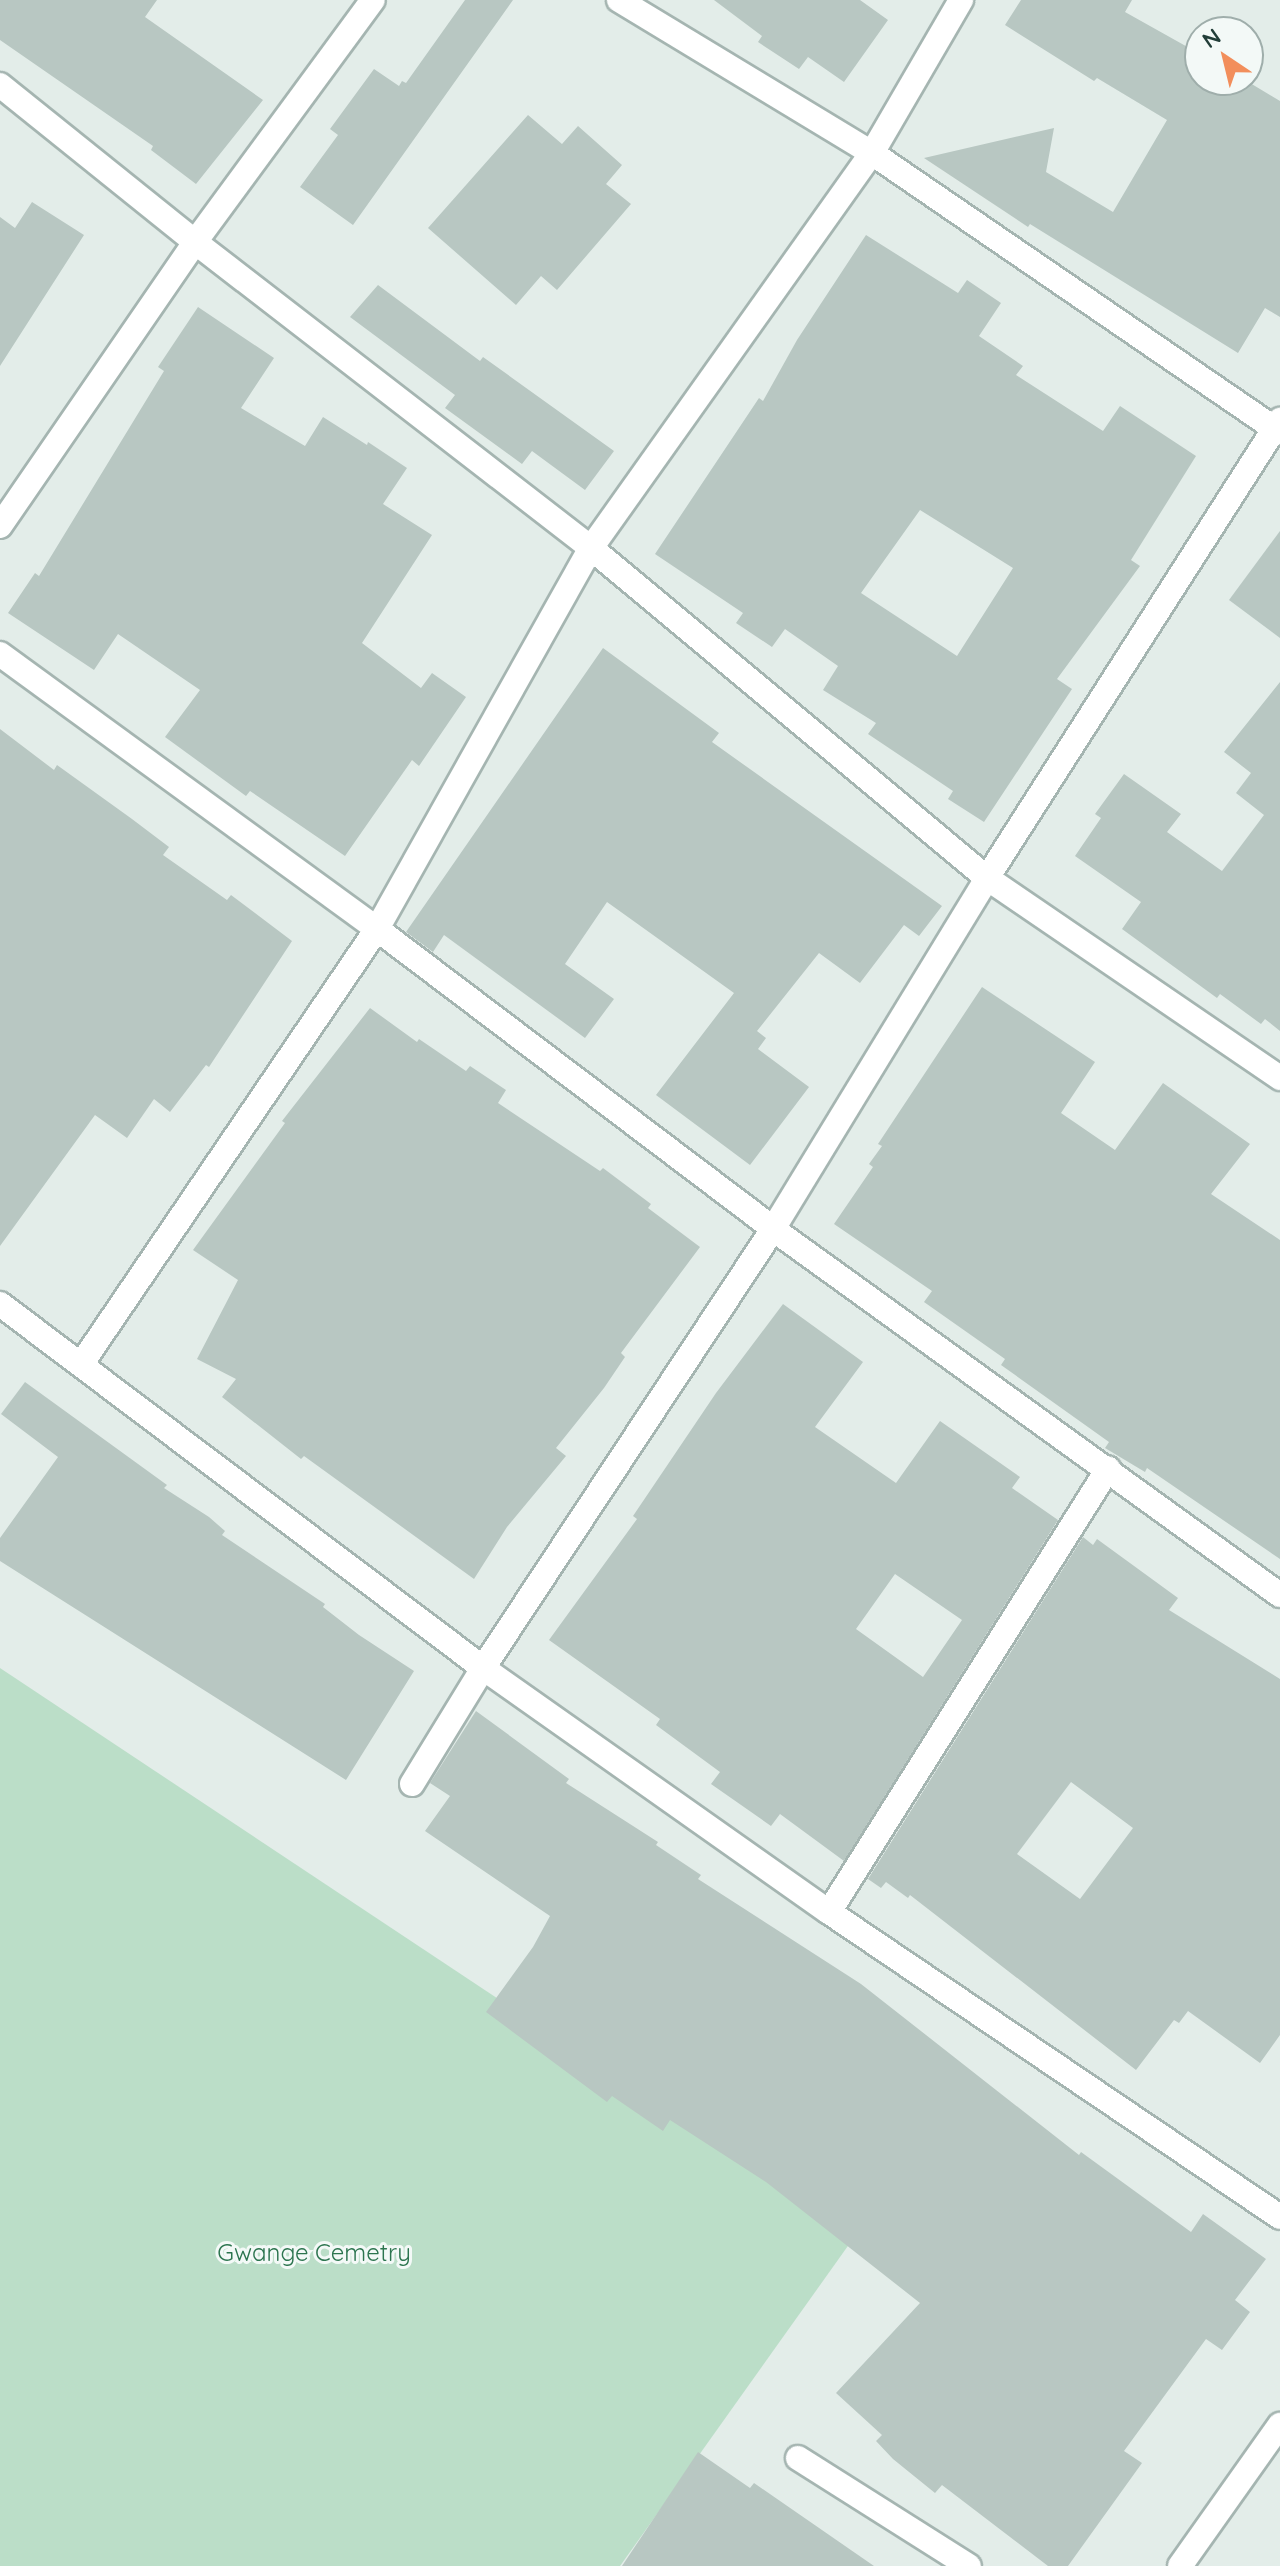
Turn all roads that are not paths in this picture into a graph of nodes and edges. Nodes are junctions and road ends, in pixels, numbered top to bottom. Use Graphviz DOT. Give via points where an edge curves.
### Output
graph roads {
  1 [pos="373,0"];
  2 [pos="619,0"];
  3 [pos="961,0"];
  4 [pos="0,85"];
  5 [pos="872,153"];
  6 [pos="195,242"];
  7 [pos="1278,427"];
  8 [pos="0,526"];
  9 [pos="591,548"];
  10 [pos="0,654"];
  11 [pos="987,878"];
  12 [pos="377,929"];
  13 [pos="1280,1078"];
  14 [pos="773,1229"];
  15 [pos="0,1304"];
  16 [pos="82,1363"];
  17 [pos="1108,1469"];
  18 [pos="1280,1595"];
  19 [pos="483,1668"];
  20 [pos="412,1784"];
  21 [pos="829,1912"];
  22 [pos="1280,2217"];
  23 [pos="1280,2425"];
  24 [pos="798,2458"];
  25 [pos="969,2566"];
  26 [pos="1180,2566"];
  1 -- 6 [label="street"];
  2 -- 5 [label="street"];
  3 -- 5 [label="street"];
  4 -- 6 [label="street"];
  5 -- 7 [label="street"];
  5 -- 9 [label="street"];
  6 -- 8 [label="street"];
  6 -- 9 [label="street"];
  7 -- 11 [label="street"];
  9 -- 11 [label="street"];
  9 -- 12 [label="street"];
  10 -- 12 [label="street"];
  11 -- 13 [label="street"];
  11 -- 14 [label="street"];
  12 -- 14 [label="street"];
  12 -- 16 [label="street"];
  14 -- 17 [label="street"];
  14 -- 19 [label="street"];
  15 -- 16 [label="street"];
  16 -- 19 [label="street"];
  17 -- 18 [label="street"];
  17 -- 21 [label="street"];
  19 -- 20 [label="street"];
  19 -- 21 [label="street"];
  21 -- 22 [label="street"];
  23 -- 26 [label="street"];
  24 -- 25 [label="street"];
}
